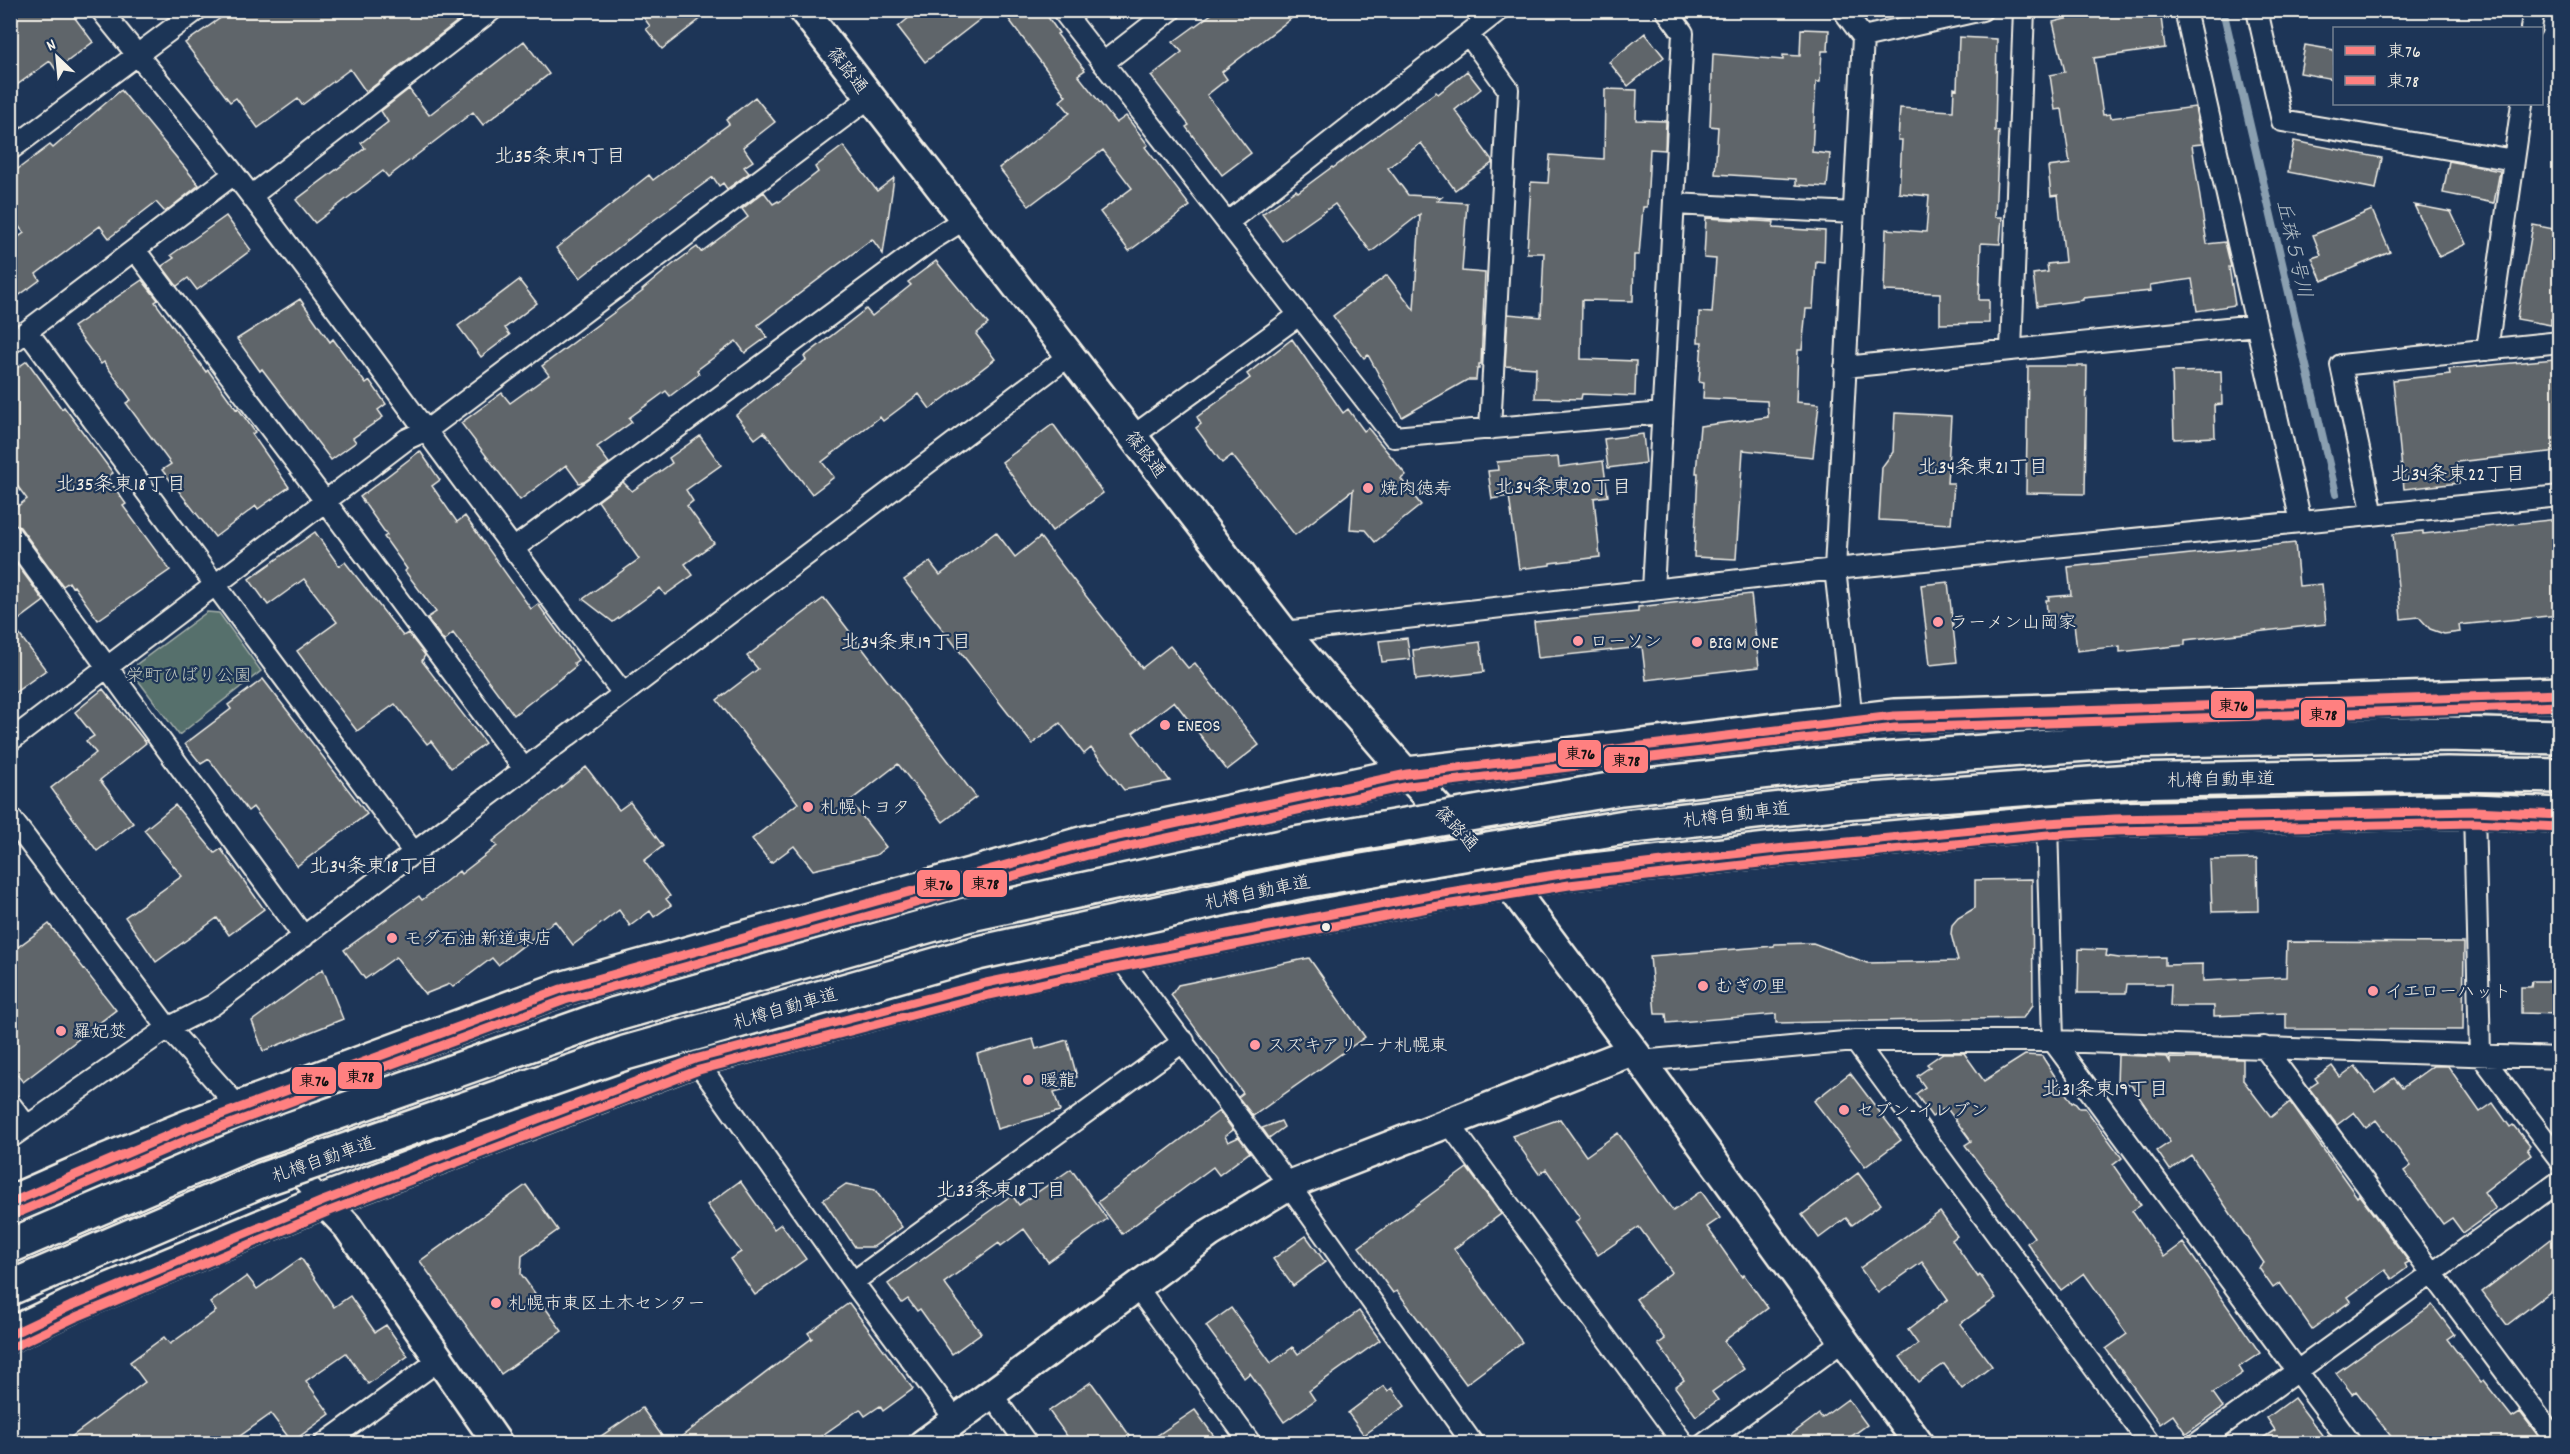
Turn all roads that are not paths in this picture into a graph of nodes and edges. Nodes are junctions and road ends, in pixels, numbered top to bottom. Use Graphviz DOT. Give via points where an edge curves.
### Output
graph roads {
  1 [pos="101,10"];
  2 [pos="197,10"];
  3 [pos="492,10"];
  4 [pos="802,10"];
  5 [pos="1062,10"];
  6 [pos="1171,10"];
  7 [pos="1498,10"];
  8 [pos="1666,10"];
  9 [pos="1843,10"];
  10 [pos="1982,10"];
  11 [pos="2024,10"];
  12 [pos="2185,10"];
  13 [pos="2257,10"];
  14 [pos="2534,10"];
  15 [pos="2531,27"];
  16 [pos="1468,34"];
  17 [pos="1863,37"];
  18 [pos="137,56"];
  19 [pos="1103,63"];
  20 [pos="869,98"];
  21 [pos="2522,105"];
  22 [pos="10,150"];
  23 [pos="2514,160"];
  24 [pos="234,174"];
  25 [pos="251,196"];
  26 [pos="1674,204"];
  27 [pos="1854,213"];
  28 [pos="965,219"];
  29 [pos="1228,222"];
  30 [pos="135,250"];
  31 [pos="1299,315"];
  32 [pos="2256,325"];
  33 [pos="27,331"];
  34 [pos="2559,342"];
  35 [pos="10,344"];
  36 [pos="2487,350"];
  37 [pos="2011,351"];
  38 [pos="1070,354"];
  39 [pos="1845,368"];
  40 [pos="1662,413"];
  41 [pos="1490,429"];
  42 [pos="427,430"];
  43 [pos="1133,436"];
  44 [pos="2559,496"];
  45 [pos="326,501"];
  46 [pos="2373,515"];
  47 [pos="2301,522"];
  48 [pos="10,534"];
  49 [pos="513,549"];
  50 [pos="1835,569"];
  51 [pos="216,584"];
  52 [pos="1653,590"];
  53 [pos="1284,632"];
  54 [pos="108,667"];
  55 [pos="623,693"];
  56 [pos="2559,694"];
  57 [pos="1852,720"];
  58 [pos="2559,737"];
  59 [pos="10,741"];
  60 [pos="524,769"];
  61 [pos="1407,774"];
  62 [pos="2559,776"];
  63 [pos="2474,811"];
  64 [pos="2559,815"];
  65 [pos="10,817"];
  66 [pos="2047,823"];
  67 [pos="414,853"];
  68 [pos="1508,883"];
  69 [pos="304,937"];
  70 [pos="1118,956"];
  71 [pos="168,1028"];
  72 [pos="1184,1041"];
  73 [pos="1855,1041"];
  74 [pos="2054,1041"];
  75 [pos="2264,1047"];
  76 [pos="2480,1054"];
  77 [pos="1637,1056"];
  78 [pos="2559,1058"];
  79 [pos="695,1059"];
  80 [pos="10,1104"];
  81 [pos="241,1107"];
  82 [pos="1449,1123"];
  83 [pos="27,1126"];
  84 [pos="10,1138"];
  85 [pos="2559,1161"];
  86 [pos="2559,1181"];
  87 [pos="1289,1185"];
  88 [pos="323,1201"];
  89 [pos="10,1203"];
  90 [pos="10,1246"];
  91 [pos="2433,1274"];
  92 [pos="853,1282"];
  93 [pos="1136,1286"];
  94 [pos="10,1288"];
  95 [pos="10,1335"];
  96 [pos="1844,1341"];
  97 [pos="439,1360"];
  98 [pos="2297,1371"];
  99 [pos="991,1393"];
  100 [pos="955,1419"];
  101 [pos="324,1443"];
  102 [pos="498,1443"];
  103 [pos="923,1443"];
  104 [pos="1027,1443"];
  105 [pos="1251,1443"];
  106 [pos="1473,1443"];
  107 [pos="1684,1443"];
  108 [pos="1704,1443"];
  109 [pos="1919,1443"];
  110 [pos="2150,1443"];
  111 [pos="2196,1443"];
  112 [pos="2351,1443"];
  113 [pos="2559,1443"];
  1 -- 18 [label="street"];
  2 -- 18 [label="street"];
  3 -- 25 [label="street"];
  4 -- 20 [label="street, 篠路通"];
  5 -- 19 [label="street"];
  6 -- 19 [label="street"];
  7 -- 16 [label="street"];
  8 -- 26 [label="street" via="1683,33"];
  9 -- 17 [label="street"];
  10 -- 17 [label="street"];
  11 -- 37 [label="street"];
  12 -- 32 [label="street"];
  13 -- 23 [label="street" via="2282,122"];
  14 -- 15 [label="street"];
  16 -- 29 [label="street"];
  16 -- 41 [label="street" via="1508,89"];
  17 -- 27 [label="street"];
  18 -- 22 [label="street"];
  18 -- 24 [label="street"];
  19 -- 29 [label="street"];
  20 -- 28 [label="street, 篠路通"];
  20 -- 42 [label="street"];
  21 -- 23 [label="street"];
  23 -- 36 [label="street"];
  24 -- 25 [label="street"];
  24 -- 30 [label="street"];
  25 -- 42 [label="street"];
  26 -- 27 [label="street"];
  26 -- 40 [label="street"];
  27 -- 39 [label="street"];
  28 -- 38 [label="street, 篠路通"];
  28 -- 49 [label="street"];
  29 -- 31 [label="street"];
  30 -- 33 [label="street"];
  30 -- 45 [label="street"];
  31 -- 41 [label="street" via="1394,437"];
  31 -- 43 [label="street"];
  32 -- 37 [label="street"];
  32 -- 47 [label="street"];
  33 -- 35 [label="street"];
  33 -- 51 [label="street"];
  34 -- 36 [label="street"];
  36 -- 46 [label="street" via="2341,365"];
  37 -- 39 [label="street"];
  38 -- 43 [label="street, 篠路通"];
  38 -- 55 [label="street"];
  39 -- 50 [label="street"];
  40 -- 41 [label="street"];
  40 -- 52 [label="street"];
  42 -- 45 [label="street" via="407,439"];
  42 -- 49 [label="street"];
  43 -- 53 [label="street, 篠路通"];
  44 -- 46 [label="street"];
  45 -- 51 [label="street"];
  45 -- 60 [label="street"];
  46 -- 47 [label="street"];
  47 -- 50 [label="street"];
  48 -- 54 [label="street"];
  49 -- 55 [label="street"];
  50 -- 52 [label="street"];
  50 -- 57 [label="street"];
  51 -- 54 [label="street"];
  51 -- 67 [label="street"];
  52 -- 53 [label="street"];
  53 -- 61 [label="street, 篠路通"];
  54 -- 59 [label="street"];
  54 -- 69 [label="street"];
  55 -- 60 [label="street"];
  56 -- 57 [label="highway"];
  57 -- 61 [label="highway"];
  58 -- 90 [label="highway, bridge" via="2446,735 2126,741 1841,763 1622,788 1295,844 966,915 613,1016 248,1144"];
  60 -- 67 [label="street"];
  61 -- 68 [label="street, 篠路通"];
  61 -- 81 [label="highway" via="1085,843 561,989"];
  62 -- 94 [label="highway, 札樽自動車道, bridge" via="2447,774 2130,781 1842,802 1625,827 1302,882 978,953 625,1053 264,1179"];
  63 -- 64 [label="highway"];
  63 -- 66 [label="highway"];
  63 -- 76 [label="street"];
  65 -- 71 [label="street"];
  66 -- 68 [label="highway" via="1785,848"];
  66 -- 74 [label="street"];
  67 -- 69 [label="street"];
  68 -- 70 [label="highway" via="1431,894"];
  68 -- 77 [label="street, 篠路通"];
  69 -- 71 [label="street" via="213,1005"];
  70 -- 72 [label="street"];
  70 -- 79 [label="highway" via="986,983"];
  71 -- 81 [label="street"];
  71 -- 83 [label="street"];
  72 -- 87 [label="street"];
  72 -- 92 [label="street"];
  73 -- 74 [label="street"];
  73 -- 77 [label="street"];
  73 -- 110 [label="street"];
  74 -- 75 [label="street"];
  74 -- 98 [label="street"];
  75 -- 76 [label="street"];
  75 -- 91 [label="street"];
  76 -- 78 [label="street"];
  76 -- 85 [label="street"];
  77 -- 82 [label="street"];
  77 -- 96 [label="street, 篠路通"];
  79 -- 88 [label="highway"];
  79 -- 92 [label="street"];
  80 -- 83 [label="street"];
  81 -- 88 [label="street"];
  81 -- 89 [label="highway"];
  82 -- 87 [label="street"];
  82 -- 107 [label="street"];
  83 -- 84 [label="street"];
  86 -- 91 [label="street"];
  87 -- 93 [label="street" via="1210,1233"];
  87 -- 106 [label="street"];
  88 -- 95 [label="highway"];
  88 -- 97 [label="street" via="347,1226"];
  91 -- 98 [label="street"];
  91 -- 113 [label="street"];
  92 -- 100 [label="street"];
  93 -- 99 [label="street"];
  93 -- 105 [label="street"];
  96 -- 108 [label="street"];
  96 -- 109 [label="street, 篠路通"];
  97 -- 101 [label="street"];
  97 -- 102 [label="street"];
  98 -- 111 [label="street"];
  98 -- 112 [label="street"];
  99 -- 100 [label="street"];
  99 -- 104 [label="street"];
  100 -- 103 [label="street"];
}
